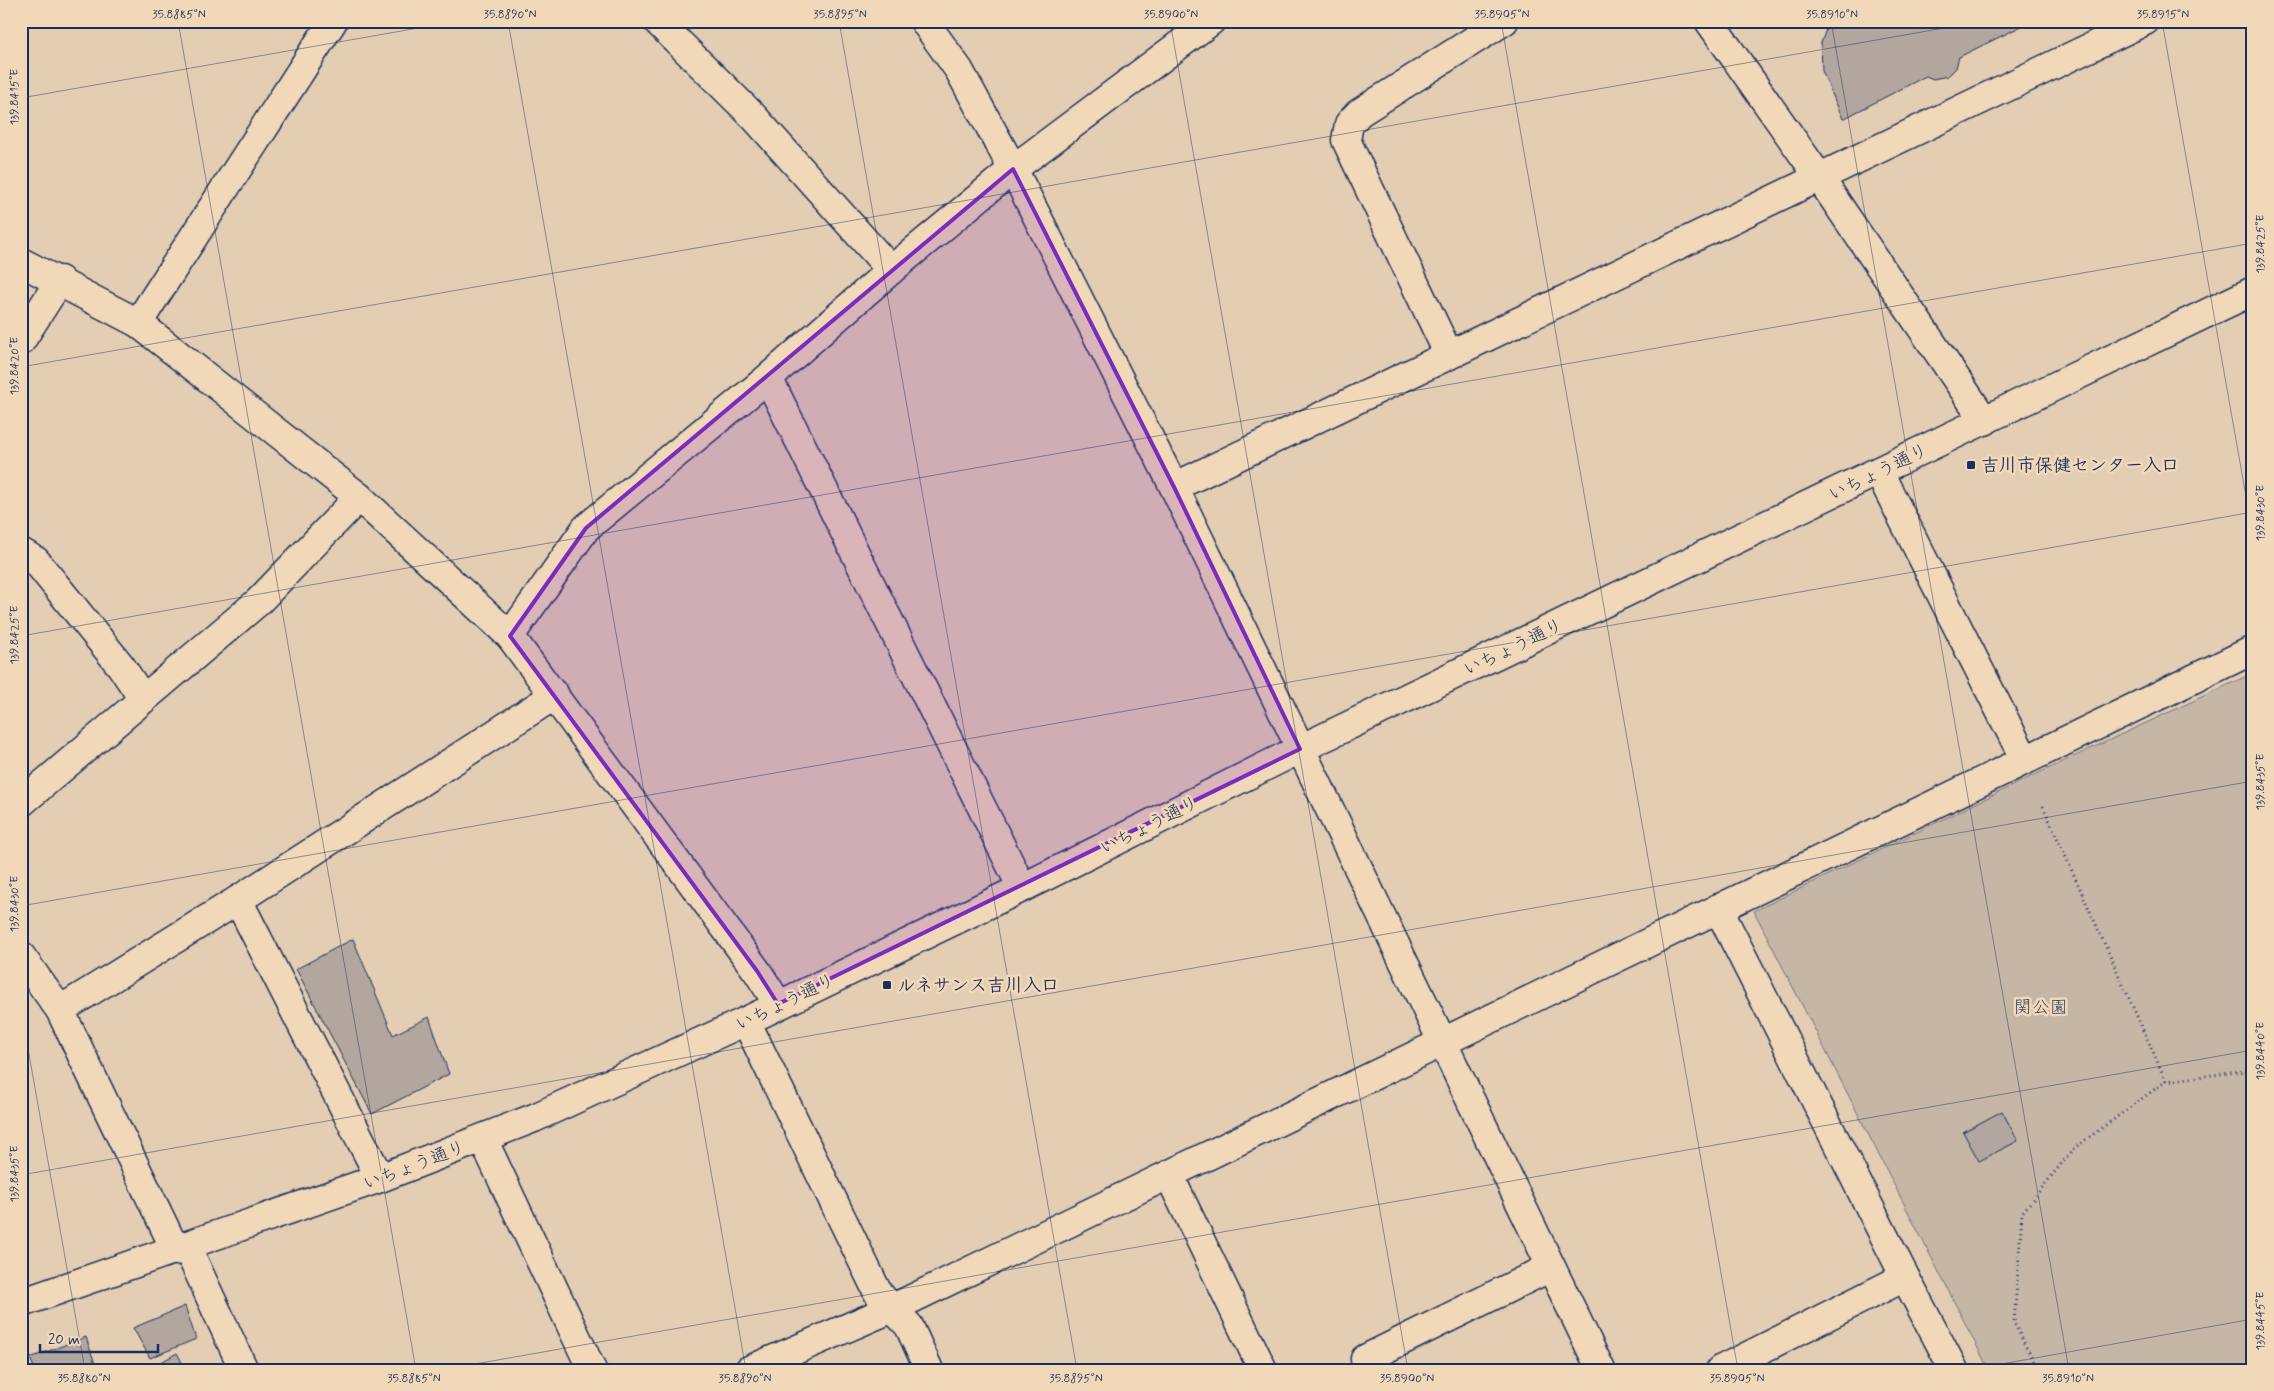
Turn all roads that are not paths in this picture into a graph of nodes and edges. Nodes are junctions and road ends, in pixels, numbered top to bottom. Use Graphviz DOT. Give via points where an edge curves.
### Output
graph roads {
  1 [pos="333,21"];
  2 [pos="657,21"];
  3 [pos="924,21"];
  4 [pos="1211,21"];
  5 [pos="1504,21"];
  6 [pos="1709,21"];
  7 [pos="2145,21"];
  8 [pos="1013,169"];
  9 [pos="1819,177"];
  10 [pos="21,262"];
  11 [pos="891,270"];
  12 [pos="60,280"];
  13 [pos="2253,291"];
  14 [pos="138,323"];
  15 [pos="21,341"];
  16 [pos="1449,355"];
  17 [pos="768,378"];
  18 [pos="1985,421"];
  19 [pos="1879,472"];
  20 [pos="1174,487"];
  21 [pos="360,497"];
  22 [pos="21,552"];
  23 [pos="510,636"];
  24 [pos="2253,650"];
  25 [pos="555,695"];
  26 [pos="143,699"];
  27 [pos="1300,749"];
  28 [pos="2025,760"];
  29 [pos="21,803"];
  30 [pos="1022,888"];
  31 [pos="238,900"];
  32 [pos="1718,908"];
  33 [pos="21,956"];
  34 [pos="778,1004"];
  35 [pos="60,1010"];
  36 [pos="746,1021"];
  37 [pos="1442,1044"];
  38 [pos="483,1139"];
  39 [pos="1169,1175"];
  40 [pos="380,1178"];
  41 [pos="182,1249"];
  42 [pos="1551,1267"];
  43 [pos="1905,1278"];
  44 [pos="21,1303"];
  45 [pos="893,1308"];
  46 [pos="1365,1359"];
  47 [pos="244,1370"];
  48 [pos="592,1370"];
  49 [pos="749,1370"];
  50 [pos="929,1370"];
  51 [pos="1263,1370"];
  52 [pos="1601,1370"];
  53 [pos="1720,1370"];
  54 [pos="1954,1370"];
  1 -- 14 [label="street"];
  2 -- 11 [label="street" via="754,117"];
  3 -- 8 [label="street" via="959,70"];
  4 -- 8 [label="street"];
  5 -- 16 [label="street" via="1359,113 1349,124 1346,140"];
  6 -- 9 [label="street"];
  7 -- 9 [label="street"];
  8 -- 11 [label="street"];
  8 -- 20 [label="street"];
  9 -- 16 [label="street"];
  9 -- 18 [label="street"];
  10 -- 12 [label="street"];
  11 -- 17 [label="street"];
  12 -- 14 [label="street"];
  12 -- 15 [label="street"];
  13 -- 18 [label="street, いちょう通り"];
  14 -- 21 [label="street"];
  16 -- 20 [label="street"];
  17 -- 23 [label="street" via="586,528"];
  17 -- 30 [label="street"];
  18 -- 19 [label="street, いちょう通り"];
  19 -- 27 [label="street, いちょう通り"];
  19 -- 28 [label="street"];
  20 -- 27 [label="street"];
  21 -- 23 [label="street"];
  21 -- 26 [label="street" via="258,602"];
  22 -- 26 [label="street" via="36,561 122,666"];
  23 -- 25 [label="street"];
  24 -- 28 [label="street"];
  25 -- 31 [label="street"];
  25 -- 34 [label="street"];
  26 -- 29 [label="street"];
  27 -- 30 [label="street, いちょう通り"];
  27 -- 37 [label="street"];
  28 -- 32 [label="street"];
  30 -- 34 [label="street, いちょう通り"];
  31 -- 35 [label="street"];
  31 -- 40 [label="street"];
  32 -- 37 [label="street"];
  32 -- 43 [label="street"];
  33 -- 35 [label="street"];
  34 -- 36 [label="street, いちょう通り"];
  35 -- 41 [label="street"];
  36 -- 38 [label="street, いちょう通り"];
  36 -- 45 [label="street" via="878,1293"];
  37 -- 39 [label="street"];
  37 -- 42 [label="street"];
  38 -- 40 [label="street, いちょう通り"];
  38 -- 48 [label="street"];
  39 -- 45 [label="street"];
  39 -- 51 [label="street"];
  40 -- 41 [label="street, いちょう通り"];
  41 -- 44 [label="street, いちょう通り"];
  41 -- 47 [label="street"];
  42 -- 46 [label="street"];
  42 -- 52 [label="street"];
  43 -- 53 [label="street"];
  43 -- 54 [label="street"];
  45 -- 49 [label="street"];
  45 -- 50 [label="street" via="908,1326"];
}
